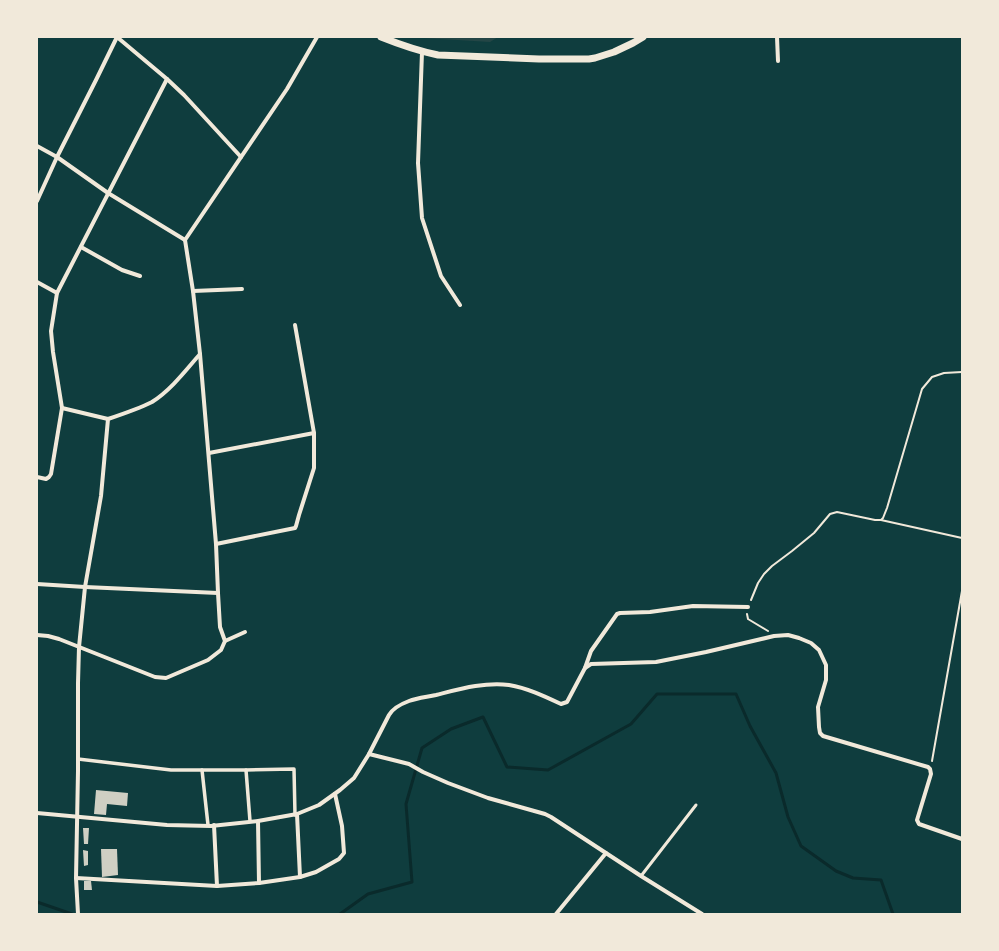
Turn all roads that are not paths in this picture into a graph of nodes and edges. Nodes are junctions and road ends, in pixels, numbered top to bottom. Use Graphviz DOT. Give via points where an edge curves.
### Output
graph roads {
  1 [pos="117,37"];
  2 [pos="317,37"];
  3 [pos="381,37"];
  4 [pos="643,37"];
  5 [pos="777,37"];
  6 [pos="422,52"];
  7 [pos="778,61"];
  8 [pos="167,79"];
  9 [pos="37,146"];
  10 [pos="57,157"];
  11 [pos="241,157"];
  12 [pos="108,193"];
  13 [pos="37,201"];
  14 [pos="185,240"];
  15 [pos="81,247"];
  16 [pos="140,276"];
  17 [pos="37,282"];
  18 [pos="242,289"];
  19 [pos="193,291"];
  20 [pos="57,293"];
  21 [pos="460,305"];
  22 [pos="295,325"];
  23 [pos="200,354"];
  24 [pos="62,408"];
  25 [pos="108,419"];
  26 [pos="314,433"];
  27 [pos="209,453"];
  28 [pos="37,477"];
  29 [pos="216,544"];
  30 [pos="37,584"];
  31 [pos="85,587"];
  32 [pos="218,593"];
  33 [pos="748,607"];
  34 [pos="244,632"];
  35 [pos="37,635"];
  36 [pos="226,641"];
  37 [pos="79,647"];
  38 [pos="585,668"];
  39 [pos="369,754"];
  40 [pos="78,759"];
  41 [pos="202,770"];
  42 [pos="246,770"];
  43 [pos="335,794"];
  44 [pos="696,805"];
  45 [pos="37,812"];
  46 [pos="296,814"];
  47 [pos="78,817"];
  48 [pos="250,821"];
  49 [pos="258,821"];
  50 [pos="214,825"];
  51 [pos="208,826"];
  52 [pos="962,839"];
  53 [pos="606,853"];
  54 [pos="642,876"];
  55 [pos="300,877"];
  56 [pos="76,878"];
  57 [pos="259,883"];
  58 [pos="217,886"];
  59 [pos="78,914"];
  60 [pos="556,914"];
  61 [pos="702,914"];
  1 -- 8 [label="street"];
  1 -- 10 [label="street"];
  2 -- 11 [label="street" via="287,89"];
  3 -- 6 [label="street"];
  4 -- 6 [label="street" via="614,52 595,58 539,59 438,55"];
  5 -- 7 [label="street"];
  6 -- 21 [label="street" via="418,163 422,218 441,276"];
  8 -- 11 [label="street"];
  8 -- 12 [label="street"];
  9 -- 10 [label="street"];
  10 -- 12 [label="street"];
  10 -- 13 [label="street"];
  11 -- 14 [label="street"];
  12 -- 14 [label="street"];
  12 -- 15 [label="street"];
  14 -- 19 [label="street"];
  15 -- 16 [label="street" via="122,270"];
  15 -- 20 [label="street"];
  17 -- 20 [label="street"];
  18 -- 19 [label="street"];
  19 -- 23 [label="street"];
  20 -- 24 [label="street" via="51,331"];
  22 -- 26 [label="street"];
  23 -- 25 [label="street" via="179,378 151,402"];
  23 -- 27 [label="street"];
  24 -- 25 [label="street"];
  24 -- 28 [label="street" via="51,474 46,479"];
  25 -- 31 [label="street" via="101,496"];
  26 -- 27 [label="street"];
  26 -- 29 [label="street" via="314,468 295,528"];
  27 -- 29 [label="street"];
  29 -- 32 [label="street"];
  30 -- 31 [label="street"];
  31 -- 32 [label="street"];
  31 -- 37 [label="street"];
  32 -- 36 [label="street" via="220,627"];
  33 -- 38 [label="street" via="693,606 617,614 591,651"];
  34 -- 36 [label="street"];
  35 -- 37 [label="street"];
  36 -- 37 [label="street" via="221,650 208,660 166,678 154,677"];
  37 -- 40 [label="street"];
  38 -- 39 [label="street" via="564,704 534,691 495,684 454,690 410,701 392,710"];
  38 -- 52 [label="street" via="591,664 656,662 774,636 788,635 811,643 819,650 826,665 826,680 818,707 820,733 928,767 930,777 917,822"];
  39 -- 43 [label="street" via="354,778"];
  39 -- 53 [label="street" via="409,764 448,783 488,798 545,814"];
  40 -- 41 [label="street" via="171,770"];
  40 -- 47 [label="street"];
  41 -- 42 [label="street"];
  41 -- 51 [label="street"];
  42 -- 46 [label="street" via="294,769"];
  42 -- 48 [label="street"];
  43 -- 46 [label="street"];
  43 -- 55 [label="street" via="342,826 344,853 339,859 316,872"];
  44 -- 54 [label="lane"];
  45 -- 47 [label="street"];
  46 -- 49 [label="street"];
  46 -- 55 [label="street"];
  47 -- 51 [label="street"];
  47 -- 56 [label="street"];
  48 -- 49 [label="street"];
  48 -- 50 [label="street"];
  49 -- 57 [label="street"];
  50 -- 51 [label="street"];
  50 -- 58 [label="street"];
  53 -- 54 [label="street"];
  53 -- 60 [label="street"];
  54 -- 61 [label="street"];
  55 -- 57 [label="street"];
  56 -- 58 [label="street"];
  56 -- 59 [label="street"];
  57 -- 58 [label="street"];
}
